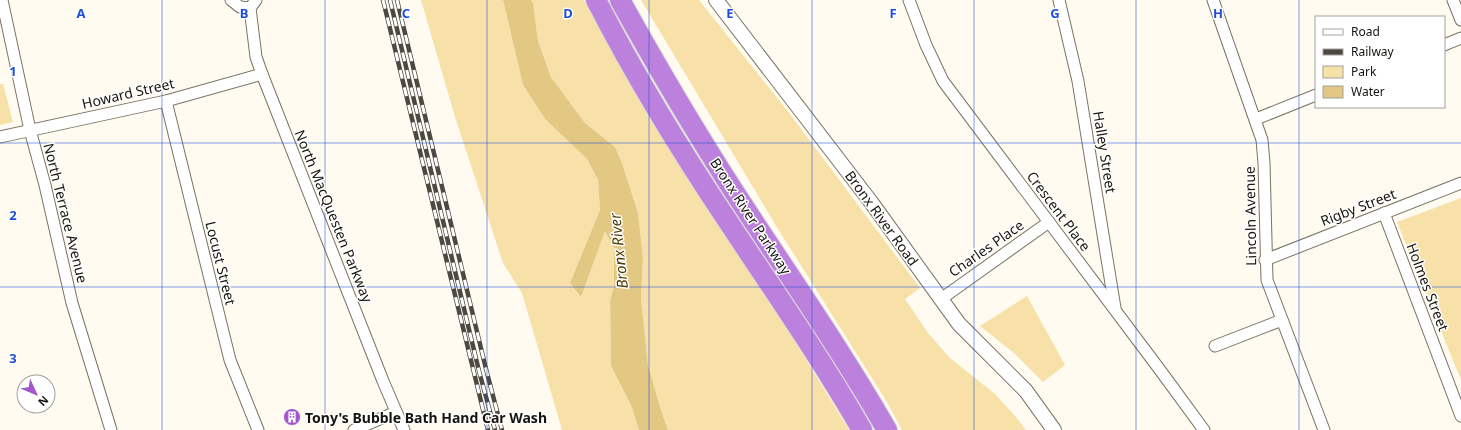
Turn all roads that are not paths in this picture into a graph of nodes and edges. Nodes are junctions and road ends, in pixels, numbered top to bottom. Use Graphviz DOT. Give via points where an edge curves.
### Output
graph roads {
  1 [pos="2,0"];
  2 [pos="231,0"];
  3 [pos="596,0"];
  4 [pos="620,0"];
  5 [pos="716,0"];
  6 [pos="909,0"];
  7 [pos="1059,0"];
  8 [pos="1213,0"];
  9 [pos="1453,0"];
  10 [pos="253,4"];
  11 [pos="1461,20"];
  12 [pos="1461,38"];
  13 [pos="1445,45"];
  14 [pos="262,74"];
  15 [pos="1315,95"];
  16 [pos="166,101"];
  17 [pos="1256,119"];
  18 [pos="30,130"];
  19 [pos="0,137"];
  20 [pos="1461,183"];
  21 [pos="1384,213"];
  22 [pos="1048,222"];
  23 [pos="1265,260"];
  24 [pos="940,299"];
  25 [pos="1115,310"];
  26 [pos="1282,320"];
  27 [pos="1215,346"];
  28 [pos="396,412"];
  29 [pos="1461,416"];
  30 [pos="111,430"];
  31 [pos="258,430"];
  32 [pos="354,430"];
  33 [pos="404,430"];
  34 [pos="862,430"];
  35 [pos="887,430"];
  36 [pos="1054,430"];
  37 [pos="1204,430"];
  38 [pos="1324,430"];
  1 -- 18 [label="street, North Terrace Avenue"];
  2 -- 10 [label="street, North MacQuesten Parkway" via="240,7"];
  3 -- 34 [label="highway, Bronx River Parkway" via="677,143 814,350"];
  4 -- 35 [label="highway, Bronx River Parkway" via="709,152 834,342"];
  5 -- 24 [label="street, Bronx River Road" via="871,202"];
  6 -- 22 [label="street, Crescent Place" via="943,80"];
  7 -- 25 [label="street, Halley Street" via="1078,81"];
  8 -- 17 [label="street, Lincoln Avenue"];
  9 -- 11 [label="street"];
  10 -- 14 [label="street, North MacQuesten Parkway" via="256,57"];
  12 -- 13 [label="street"];
  14 -- 16 [label="street, Howard Street"];
  14 -- 28 [label="street, North MacQuesten Parkway"];
  15 -- 17 [label="street"];
  16 -- 18 [label="street, Howard Street"];
  16 -- 31 [label="street, Locust Street" via="230,360"];
  17 -- 23 [label="street, Lincoln Avenue" via="1262,140 1264,163"];
  18 -- 19 [label="street, Howard Street"];
  18 -- 30 [label="street, North Terrace Avenue" via="72,303"];
  20 -- 21 [label="street, Rigby Street"];
  21 -- 23 [label="street, Rigby Street"];
  21 -- 29 [label="street, Holmes Street"];
  22 -- 24 [label="street, Charles Place"];
  22 -- 25 [label="street, Crescent Place"];
  23 -- 26 [label="street, Lincoln Avenue" via="1267,280"];
  24 -- 36 [label="street, Bronx River Road" via="959,324 1026,391"];
  25 -- 37 [label="street, Crescent Place"];
  26 -- 27 [label="street"];
  26 -- 38 [label="street, Lincoln Avenue"];
  28 -- 32 [label="street"];
  28 -- 33 [label="street, North MacQuesten Parkway"];
}
